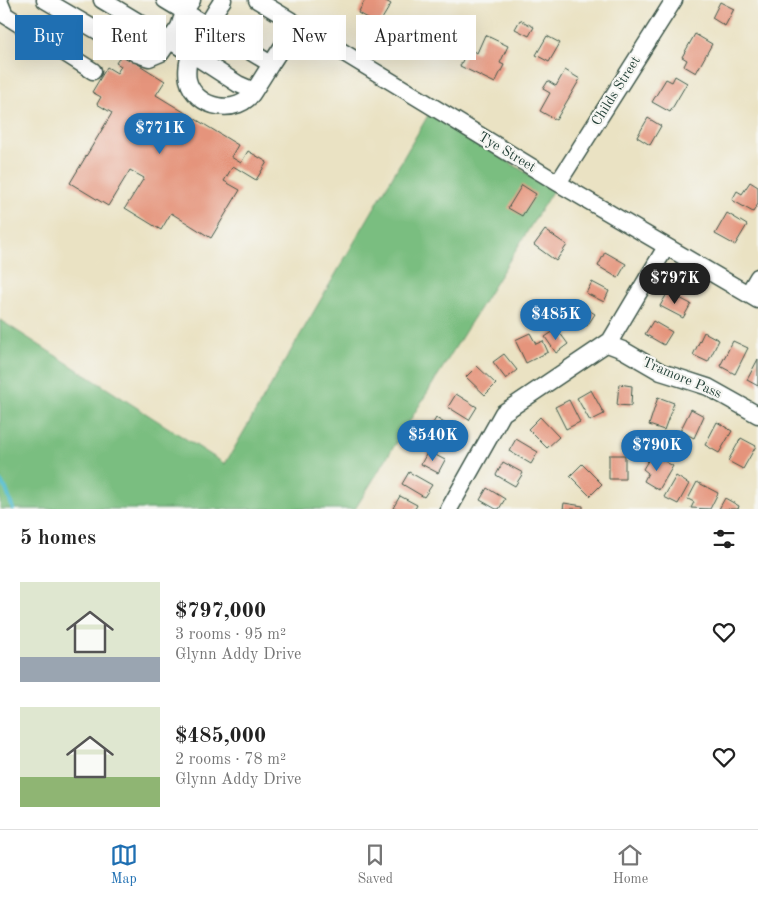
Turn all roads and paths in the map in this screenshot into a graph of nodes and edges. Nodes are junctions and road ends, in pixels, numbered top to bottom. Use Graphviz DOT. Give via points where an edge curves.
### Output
graph roads {
  1 [pos="45,0"];
  2 [pos="102,0"];
  3 [pos="165,0"];
  4 [pos="223,0"];
  5 [pos="257,0"];
  6 [pos="674,0"];
  7 [pos="0,3"];
  8 [pos="188,6"];
  9 [pos="197,15"];
  10 [pos="214,15"];
  11 [pos="282,15"];
  12 [pos="170,41"];
  13 [pos="176,45"];
  14 [pos="346,54"];
  15 [pos="263,59"];
  16 [pos="189,60"];
  17 [pos="201,60"];
  18 [pos="274,60"];
  19 [pos="271,64"];
  20 [pos="93,71"];
  21 [pos="254,91"];
  22 [pos="558,183"];
  23 [pos="666,247"];
  24 [pos="758,277"];
  25 [pos="753,297"];
  26 [pos="610,341"];
  27 [pos="758,414"];
  28 [pos="449,509"];
  1 -- 12 [label="street" via="149,58 162,53"];
  2 -- 12 [label="street"];
  3 -- 8 [label="street"];
  4 -- 10 [label="street"];
  5 -- 11 [label="street, Tye Street"];
  6 -- 22 [label="street, Childs Street"];
  7 -- 20 [label="street" via="4,15"];
  8 -- 9 [label="street"];
  8 -- 12 [label="street"];
  12 -- 13 [label="street"];
  14 -- 22 [label="street, Tye Street"];
  15 -- 19 [label="street"];
  16 -- 21 [label="street" via="188,81 203,101 224,107 234,106"];
  17 -- 21 [label="street"];
  18 -- 19 [label="street"];
  19 -- 21 [label="street"];
  22 -- 23 [label="street, Tye Street"];
  23 -- 25 [label="street, Tye Street"];
  23 -- 26 [label="street"];
  24 -- 25 [label="street"];
  26 -- 27 [label="street, Tramore Pass" via="610,345 661,372 708,387"];
  26 -- 28 [label="street" via="503,413"];
}
